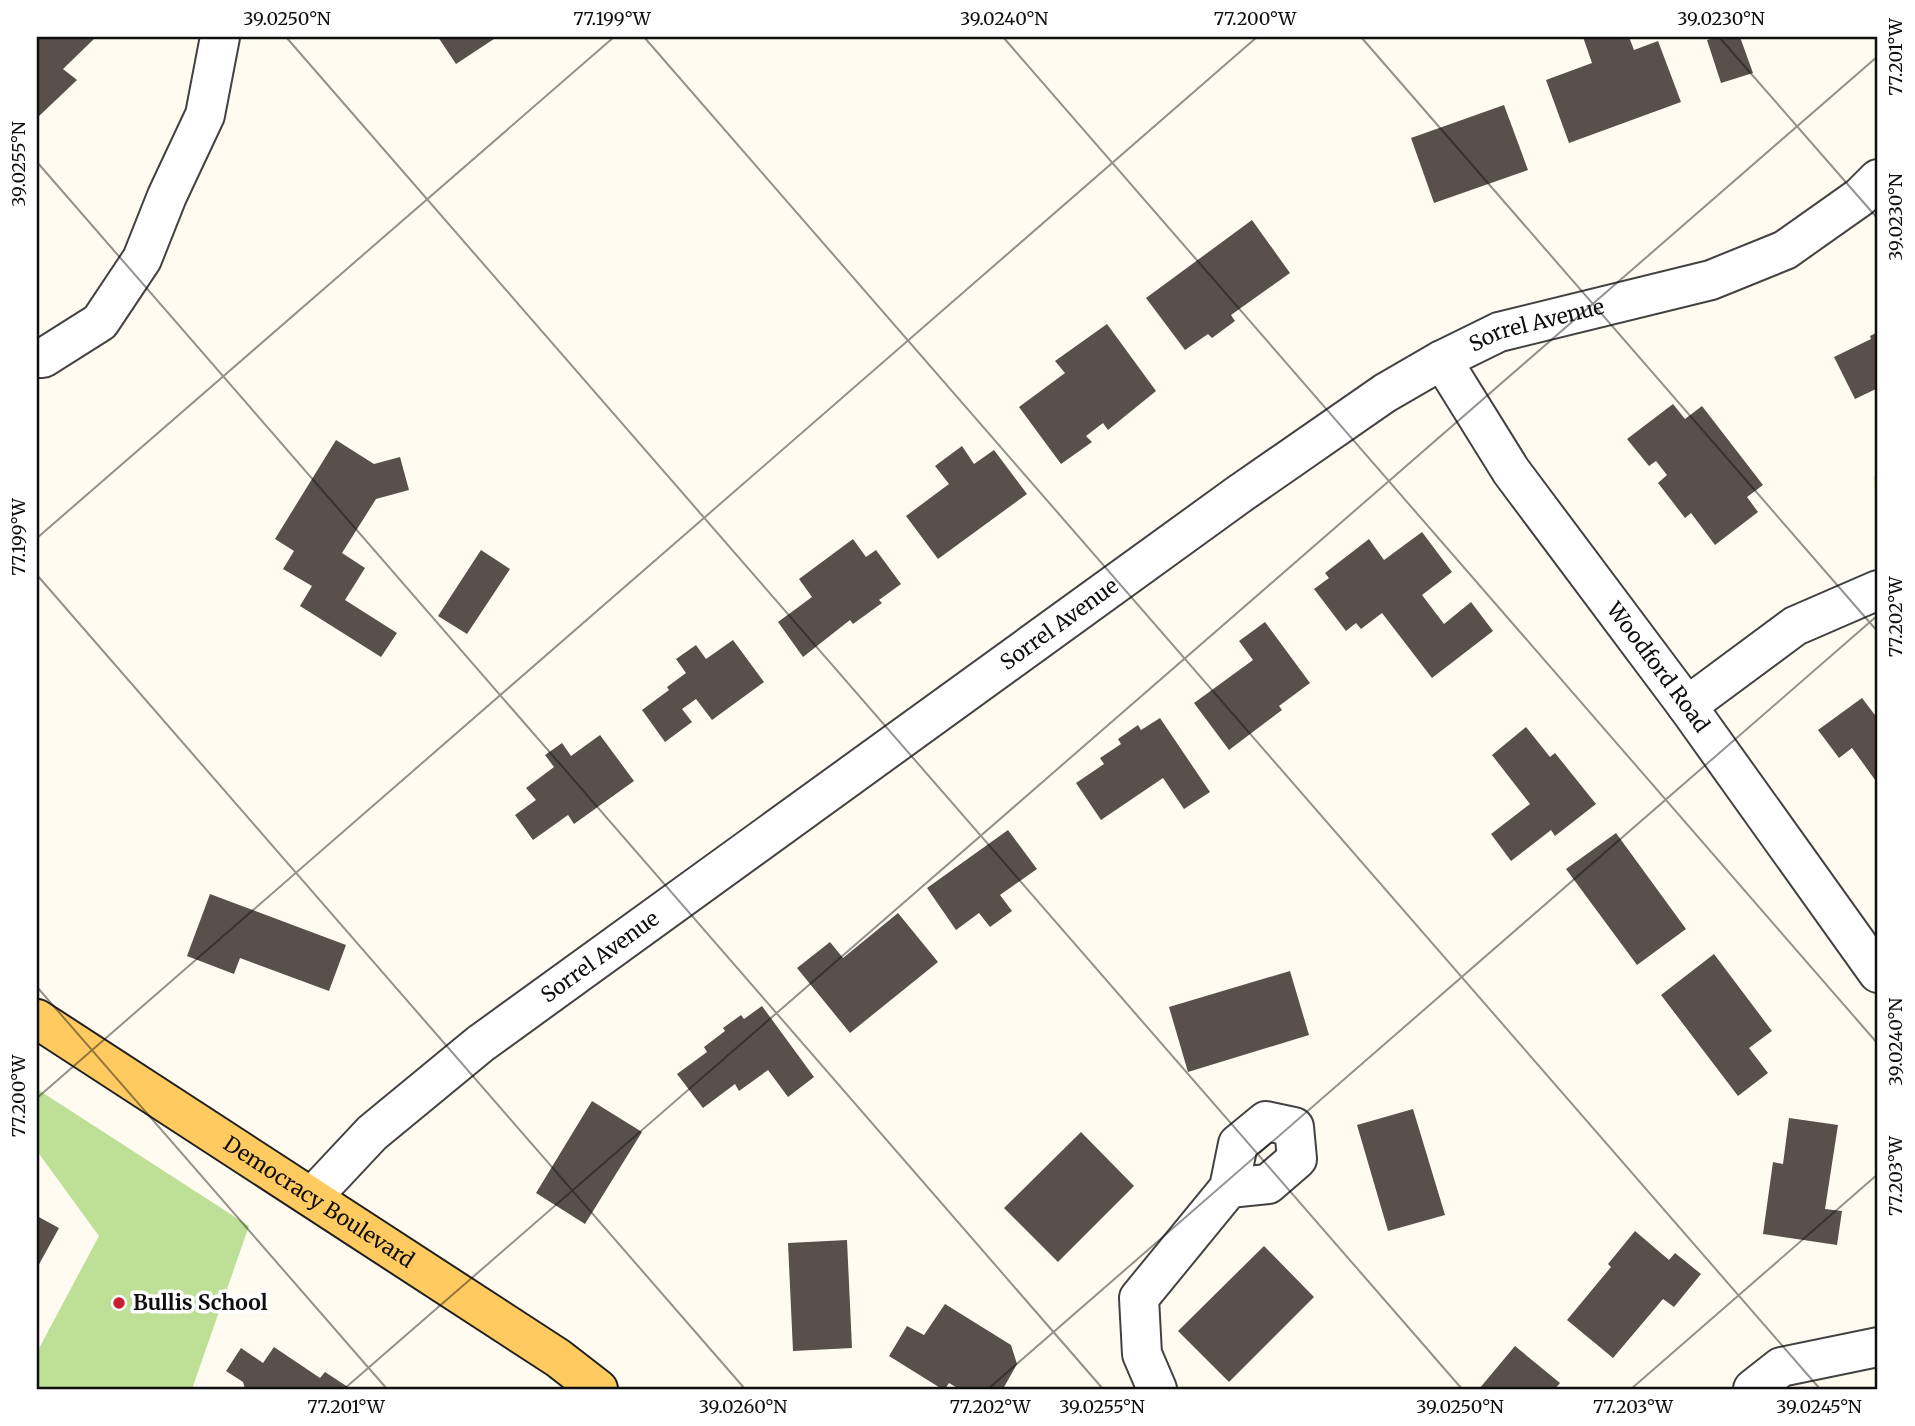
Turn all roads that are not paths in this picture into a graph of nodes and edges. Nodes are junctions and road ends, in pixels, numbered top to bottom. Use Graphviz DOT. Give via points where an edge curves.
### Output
graph roads {
  1 [pos="220,37"];
  2 [pos="1878,179"];
  3 [pos="37,358"];
  4 [pos="1442,360"];
  5 [pos="1878,590"];
  6 [pos="1687,706"];
  7 [pos="1878,973"];
  8 [pos="37,1019"];
  9 [pos="1229,1188"];
  10 [pos="312,1198"];
  11 [pos="1878,1347"];
  12 [pos="598,1389"];
  13 [pos="1157,1389"];
  14 [pos="1753,1389"];
  1 -- 3 [label="street" via="205,115 142,259 100,322"];
  2 -- 4 [label="street, Sorrel Avenue" via="1785,250 1711,280 1499,332"];
  4 -- 6 [label="street, Woodford Road" via="1511,471"];
  4 -- 10 [label="street, Sorrel Avenue" via="1385,393 1238,495 480,1044 372,1133"];
  5 -- 6 [label="street" via="1795,625"];
  6 -- 7 [label="street, Woodford Road"];
  8 -- 10 [label="main road, Democracy Boulevard"];
  9 -- 13 [label="street" via="1139,1298 1142,1354"];
  10 -- 12 [label="main road, Democracy Boulevard" via="558,1358"];
  11 -- 14 [label="street" via="1781,1367"];
}
